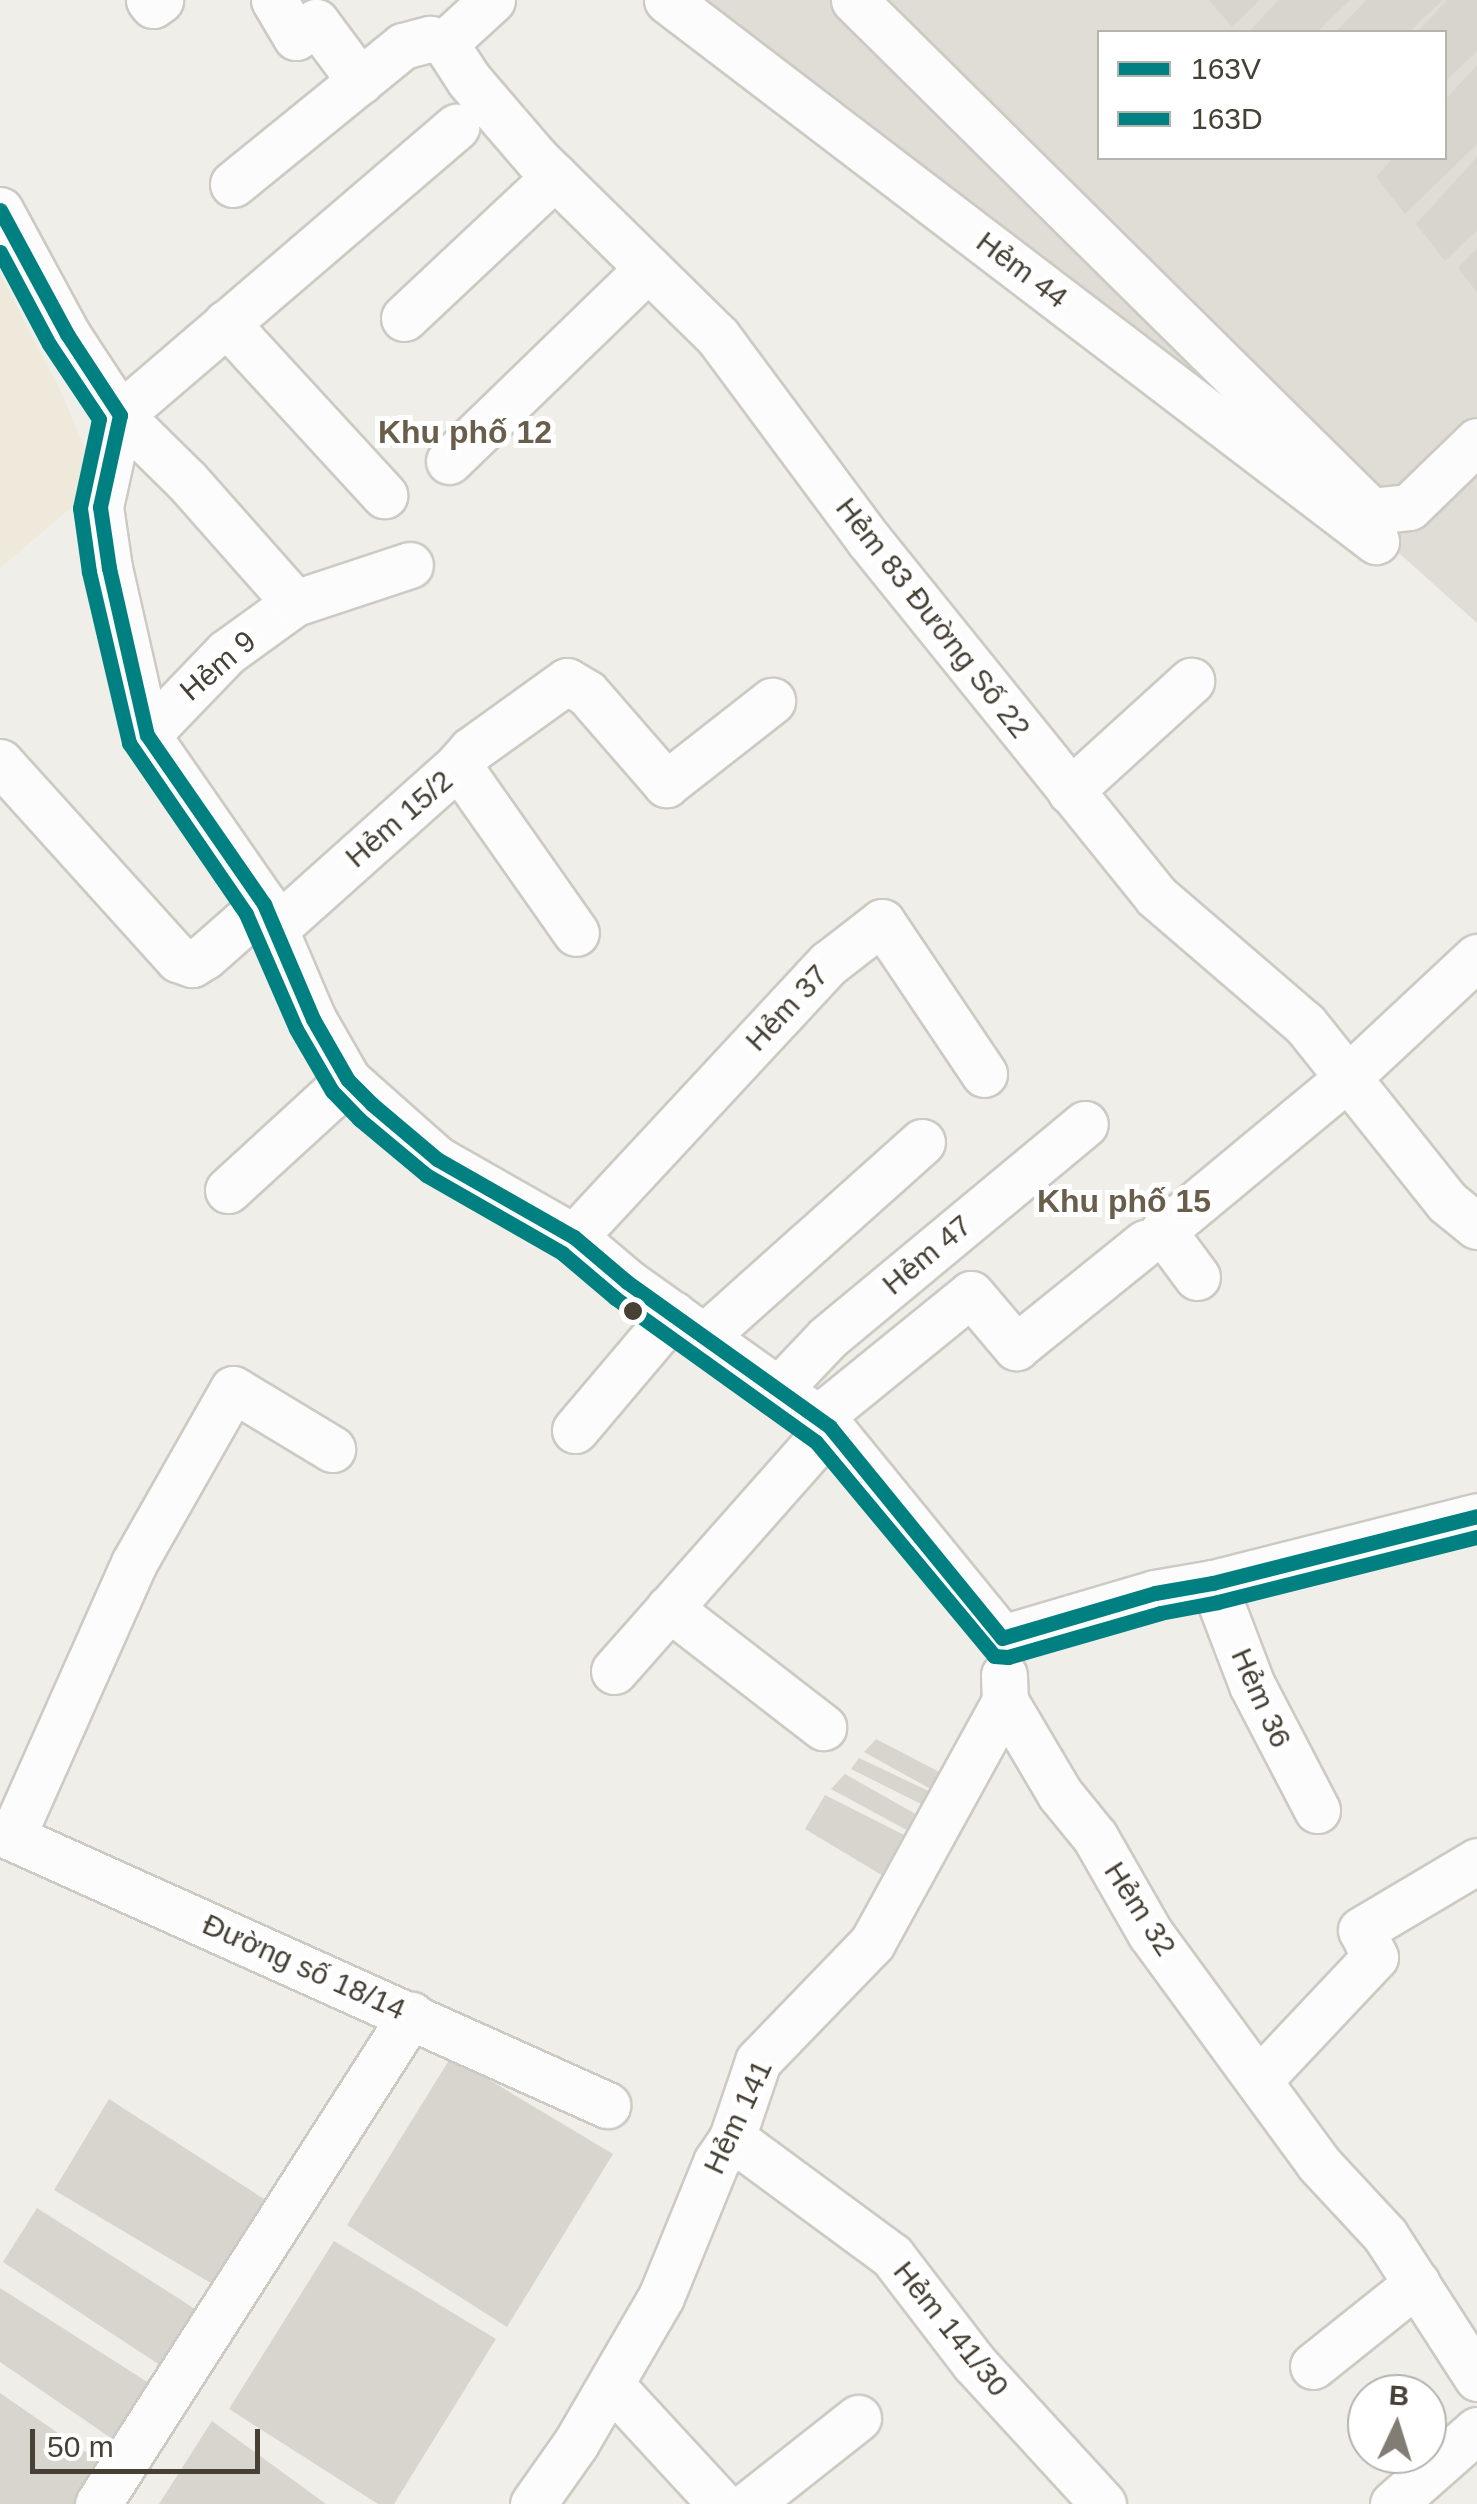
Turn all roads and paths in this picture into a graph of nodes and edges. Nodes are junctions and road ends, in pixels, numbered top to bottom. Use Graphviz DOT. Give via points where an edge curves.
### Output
graph roads {
  1 [pos="150,0"];
  2 [pos="160,0"];
  3 [pos="274,0"];
  4 [pos="492,0"];
  5 [pos="667,0"];
  6 [pos="854,0"];
  7 [pos="445,43"];
  8 [pos="360,81"];
  9 [pos="456,127"];
  10 [pos="555,176"];
  11 [pos="232,184"];
  12 [pos="0,210"];
  13 [pos="648,268"];
  14 [pos="404,318"];
  15 [pos="226,324"];
  16 [pos="120,415"];
  17 [pos="1477,441"];
  18 [pos="449,460"];
  19 [pos="384,495"];
  20 [pos="1376,540"];
  21 [pos="410,566"];
  22 [pos="295,603"];
  23 [pos="1191,681"];
  24 [pos="772,700"];
  25 [pos="147,734"];
  26 [pos="0,762"];
  27 [pos="458,766"];
  28 [pos="1070,791"];
  29 [pos="270,916"];
  30 [pos="576,933"];
  31 [pos="1477,957"];
  32 [pos="984,1074"];
  33 [pos="1346,1079"];
  34 [pos="348,1080"];
  35 [pos="1085,1124"];
  36 [pos="922,1142"];
  37 [pos="228,1190"];
  38 [pos="1477,1226"];
  39 [pos="574,1237"];
  40 [pos="1145,1243"];
  41 [pos="1197,1277"];
  42 [pos="689,1325"];
  43 [pos="776,1392"];
  44 [pos="824,1423"];
  45 [pos="576,1430"];
  46 [pos="332,1449"];
  47 [pos="1477,1516"];
  48 [pos="1213,1583"];
  49 [pos="670,1608"];
  50 [pos="1002,1638"];
  51 [pos="614,1671"];
  52 [pos="1006,1701"];
  53 [pos="823,1728"];
  54 [pos="1317,1810"];
  55 [pos="6,1834"];
  56 [pos="1469,1880"];
  57 [pos="411,2015"];
  58 [pos="1259,2080"];
  59 [pos="607,2105"];
  60 [pos="732,2138"];
  61 [pos="1418,2283"];
  62 [pos="1312,2366"];
  63 [pos="1477,2378"];
  64 [pos="610,2385"];
  65 [pos="858,2418"];
  66 [pos="1477,2430"];
  67 [pos="98,2504"];
  68 [pos="534,2504"];
  69 [pos="721,2504"];
  70 [pos="749,2504"];
  71 [pos="1103,2504"];
  72 [pos="1393,2504"];
  1 -- 2 [label="street"];
  3 -- 8 [label="street" via="296,37 316,22"];
  4 -- 7 [label="street"];
  5 -- 20 [label="street, Hẻm 44"];
  6 -- 17 [label="street" via="1371,511 1409,507"];
  7 -- 8 [label="street" via="412,42"];
  7 -- 10 [label="street, Hẻm 83 Đường Số 22" via="469,80"];
  8 -- 11 [label="street"];
  9 -- 15 [label="street"];
  10 -- 13 [label="street, Hẻm 83 Đường Số 22"];
  10 -- 14 [label="street"];
  12 -- 16 [label="street"];
  13 -- 18 [label="street"];
  13 -- 28 [label="street, Hẻm 83 Đường Số 22" via="718,336"];
  15 -- 16 [label="street"];
  15 -- 19 [label="street"];
  16 -- 22 [label="street"];
  16 -- 25 [label="street" via="100,507"];
  21 -- 22 [label="street, Hẻm 9"];
  22 -- 25 [label="street, Hẻm 9" via="228,652"];
  23 -- 28 [label="street"];
  24 -- 27 [label="street" via="666,784 614,721 567,680"];
  25 -- 29 [label="street"];
  26 -- 29 [label="street, Hẻm 15/2" via="178,959 192,964"];
  27 -- 29 [label="street, Hẻm 15/2"];
  27 -- 30 [label="street, Hẻm 15/2"];
  28 -- 33 [label="street, Hẻm 83 Đường Số 22" via="1156,896 1306,1024"];
  29 -- 34 [label="street" via="313,1019"];
  31 -- 33 [label="street"];
  32 -- 39 [label="street, Hẻm 37" via="882,922 828,963"];
  33 -- 38 [label="street, Hẻm 83 Đường Số 22" via="1447,1202"];
  33 -- 41 [label="street" via="1164,1231"];
  34 -- 37 [label="street"];
  34 -- 39 [label="street" via="437,1159"];
  35 -- 43 [label="street, Hẻm 47" via="828,1338"];
  36 -- 42 [label="street"];
  39 -- 42 [label="street"];
  40 -- 44 [label="street" via="1016,1347 971,1294"];
  42 -- 43 [label="street"];
  42 -- 45 [label="street"];
  43 -- 44 [label="street"];
  44 -- 49 [label="street"];
  44 -- 50 [label="street"];
  46 -- 55 [label="street" via="232,1390 134,1564"];
  47 -- 48 [label="street"];
  48 -- 50 [label="street"];
  48 -- 54 [label="street, Hẻm 36" via="1252,1685"];
  49 -- 51 [label="street"];
  49 -- 53 [label="street"];
  50 -- 52 [label="street, Hẻm 32"];
  52 -- 58 [label="street, Hẻm 32" via="1150,1933"];
  52 -- 60 [label="street, Hẻm 141" via="872,1943 758,2061"];
  55 -- 57 [label="street, Đường số 18/14"];
  56 -- 58 [label="street" via="1361,1930 1375,1956"];
  57 -- 59 [label="street, Đường số 18/14"];
  57 -- 67 [label="street"];
  58 -- 61 [label="street, Hẻm 32"];
  60 -- 64 [label="street, Hẻm 141" via="661,2298"];
  60 -- 71 [label="street, Hẻm 141/30" via="892,2256 974,2363"];
  61 -- 62 [label="street"];
  61 -- 63 [label="street, Hẻm 32"];
  64 -- 68 [label="street, Hẻm 141"];
  64 -- 69 [label="street"];
  65 -- 70 [label="street"];
  66 -- 72 [label="street"];
}
